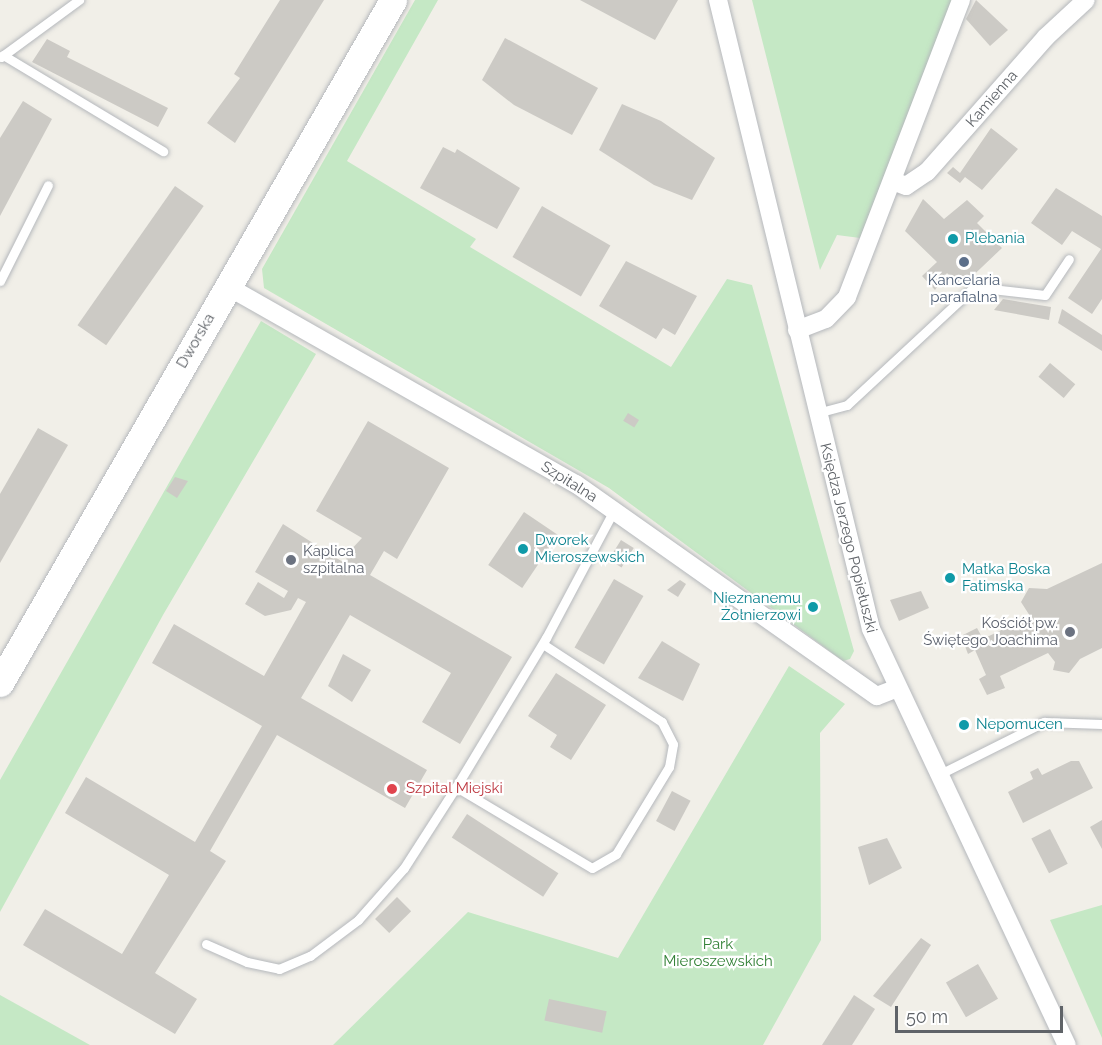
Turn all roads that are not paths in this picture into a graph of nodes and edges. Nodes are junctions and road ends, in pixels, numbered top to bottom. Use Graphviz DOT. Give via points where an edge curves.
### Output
graph roads {
  1 [pos="79,0"];
  2 [pos="718,0"];
  3 [pos="961,0"];
  4 [pos="1086,0"];
  5 [pos="389,2"];
  6 [pos="2,56"];
  7 [pos="163,151"];
  8 [pos="893,181"];
  9 [pos="48,185"];
  10 [pos="1069,259"];
  11 [pos="0,281"];
  12 [pos="228,286"];
  13 [pos="797,330"];
  14 [pos="817,413"];
  15 [pos="614,510"];
  16 [pos="543,644"];
  17 [pos="0,683"];
  18 [pos="895,689"];
  19 [pos="1102,724"];
  20 [pos="938,776"];
  21 [pos="456,787"];
  22 [pos="206,944"];
  23 [pos="1067,1045"];
  1 -- 6 [label="lane"];
  2 -- 13 [label="street, Księdza Jerzego Popiełuszki"];
  3 -- 8 [label="street"];
  4 -- 8 [label="street, Kamienna" via="1046,37 927,172 906,186"];
  5 -- 12 [label="street, Dworska"];
  6 -- 7 [label="lane"];
  8 -- 13 [label="street" via="847,297 826,319"];
  9 -- 11 [label="lane"];
  10 -- 14 [label="lane" via="1045,295 974,287 848,405"];
  12 -- 15 [label="street, Szpitalna"];
  12 -- 17 [label="street, Dworska"];
  13 -- 14 [label="street, Księdza Jerzego Popiełuszki"];
  14 -- 18 [label="street, Księdza Jerzego Popiełuszki" via="860,593"];
  15 -- 16 [label="lane"];
  15 -- 18 [label="street, Szpitalna" via="877,696"];
  16 -- 21 [label="lane"];
  16 -- 21 [label="lane" via="662,722 673,744 669,767 616,854 592,868"];
  18 -- 20 [label="street, Księdza Jerzego Popiełuszki"];
  19 -- 20 [label="lane" via="1085,719 1044,722"];
  20 -- 23 [label="street, Księdza Jerzego Popiełuszki"];
  21 -- 22 [label="lane" via="397,876 351,926 310,956 267,968"];
}
